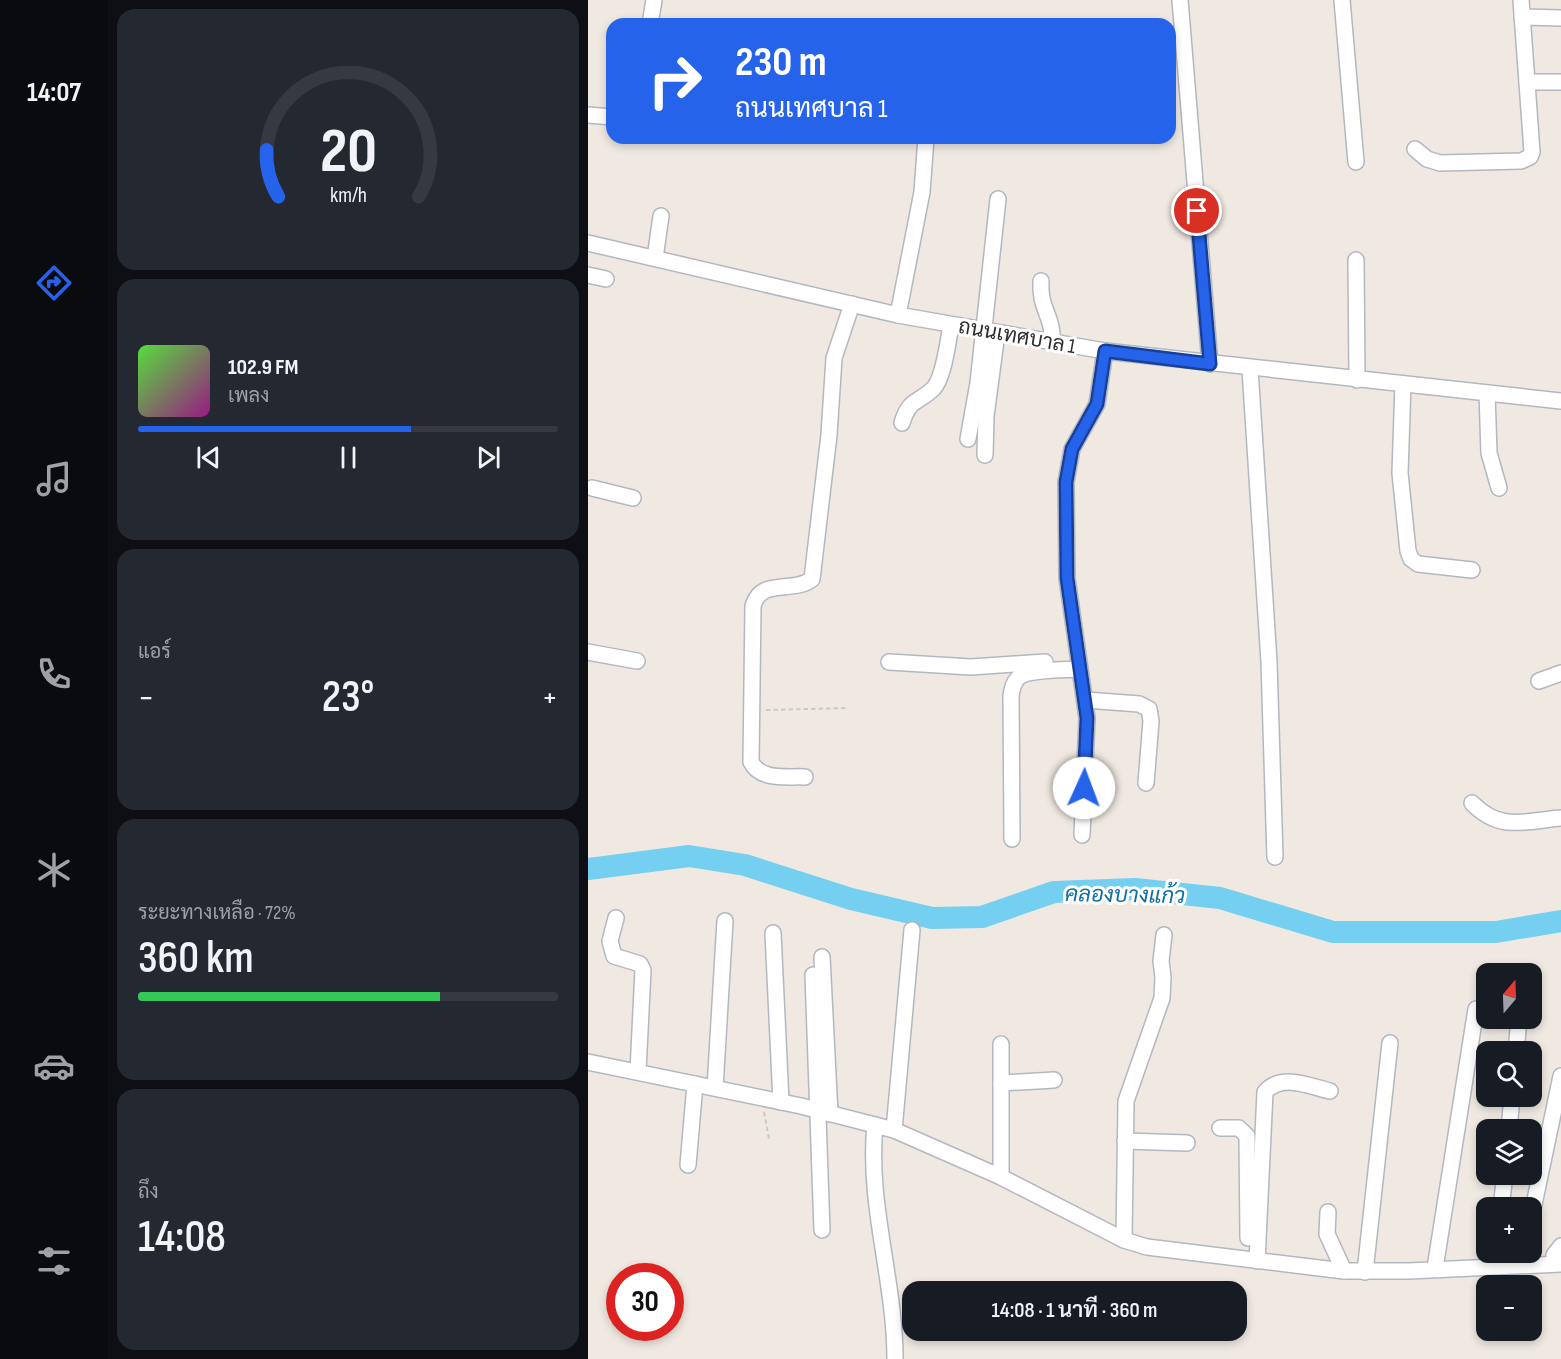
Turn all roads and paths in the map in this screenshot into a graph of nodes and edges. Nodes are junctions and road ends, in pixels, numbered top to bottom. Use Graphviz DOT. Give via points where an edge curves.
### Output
graph roads {
  1 [pos="654,0"];
  2 [pos="1180,0"];
  3 [pos="1342,0"];
  4 [pos="1521,0"];
  5 [pos="1522,17"];
  6 [pos="652,18"];
  7 [pos="1561,18"];
  8 [pos="1527,82"];
  9 [pos="1561,82"];
  10 [pos="588,115"];
  11 [pos="606,116"];
  12 [pos="926,144"];
  13 [pos="1415,149"];
  14 [pos="1356,162"];
  15 [pos="998,199"];
  16 [pos="661,216"];
  17 [pos="588,243"];
  18 [pos="655,258"];
  19 [pos="1356,260"];
  20 [pos="588,274"];
  21 [pos="606,279"];
  22 [pos="1041,281"];
  23 [pos="852,304"];
  24 [pos="898,315"];
  25 [pos="951,325"];
  26 [pos="990,332"];
  27 [pos="1052,342"];
  28 [pos="1105,351"];
  29 [pos="1210,364"];
  30 [pos="1250,369"];
  31 [pos="1357,380"];
  32 [pos="1403,384"];
  33 [pos="1487,393"];
  34 [pos="1561,401"];
  35 [pos="902,423"];
  36 [pos="968,439"];
  37 [pos="985,455"];
  38 [pos="592,488"];
  39 [pos="1499,488"];
  40 [pos="633,498"];
  41 [pos="1472,570"];
  42 [pos="588,652"];
  43 [pos="637,661"];
  44 [pos="889,662"];
  45 [pos="1079,665"];
  46 [pos="1561,673"];
  47 [pos="1539,681"];
  48 [pos="1086,700"];
  49 [pos="847,708"];
  50 [pos="752,711"];
  51 [pos="805,777"];
  52 [pos="1146,783"];
  53 [pos="1472,803"];
  54 [pos="1561,818"];
  55 [pos="1082,835"];
  56 [pos="1012,839"];
  57 [pos="1275,856"];
  58 [pos="616,918"];
  59 [pos="725,921"];
  60 [pos="912,930"];
  61 [pos="773,933"];
  62 [pos="1164,935"];
  63 [pos="822,957"];
  64 [pos="813,975"];
  65 [pos="1476,1009"];
  66 [pos="1390,1042"];
  67 [pos="1001,1044"];
  68 [pos="588,1062"];
  69 [pos="638,1071"];
  70 [pos="1561,1076"];
  71 [pos="1054,1080"];
  72 [pos="1001,1083"];
  73 [pos="695,1084"];
  74 [pos="715,1088"];
  75 [pos="1330,1091"];
  76 [pos="761,1098"];
  77 [pos="781,1102"];
  78 [pos="824,1112"];
  79 [pos="875,1125"];
  80 [pos="1220,1128"];
  81 [pos="894,1130"];
  82 [pos="769,1139"];
  83 [pos="1125,1141"];
  84 [pos="1187,1143"];
  85 [pos="688,1165"];
  86 [pos="1001,1177"];
  87 [pos="1536,1197"];
  88 [pos="1328,1212"];
  89 [pos="822,1230"];
  90 [pos="1124,1240"];
  91 [pos="1561,1246"];
  92 [pos="1252,1260"];
  93 [pos="1542,1261"];
  94 [pos="1476,1262"];
  95 [pos="1557,1264"];
  96 [pos="1435,1268"];
  97 [pos="1344,1271"];
  98 [pos="1365,1272"];
  99 [pos="895,1359"];
  1 -- 6 [label="street"];
  2 -- 29 [label="street"];
  3 -- 14 [label="street"];
  4 -- 5 [label="street"];
  5 -- 7 [label="street"];
  5 -- 8 [label="street"];
  8 -- 9 [label="street"];
  8 -- 13 [label="street" via="1532,152 1527,160 1440,163"];
  10 -- 11 [label="street"];
  12 -- 24 [label="street" via="922,192"];
  15 -- 26 [label="street"];
  16 -- 18 [label="street"];
  17 -- 18 [label="street, ถนนเทศบาล 1"];
  18 -- 23 [label="street, ถนนเทศบาล 1"];
  19 -- 31 [label="street"];
  20 -- 21 [label="street"];
  22 -- 27 [label="street" via="1040,297 1051,322"];
  23 -- 24 [label="street, ถนนเทศบาล 1"];
  23 -- 50 [label="street" via="834,358 812,579 806,584 765,589 756,596"];
  24 -- 25 [label="street, ถนนเทศบาล 1"];
  25 -- 26 [label="street, ถนนเทศบาล 1"];
  25 -- 35 [label="street" via="934,388 911,403"];
  26 -- 27 [label="street, ถนนเทศบาล 1"];
  26 -- 36 [label="street"];
  26 -- 37 [label="street"];
  27 -- 28 [label="street, ถนนเทศบาล 1"];
  28 -- 29 [label="street, ถนนเทศบาล 1"];
  28 -- 45 [label="street" via="1097,404 1072,449 1066,482 1066,567"];
  29 -- 30 [label="street, ถนนเทศบาล 1"];
  30 -- 31 [label="street, ถนนเทศบาล 1"];
  30 -- 57 [label="street" via="1269,662"];
  31 -- 32 [label="street, ถนนเทศบาล 1"];
  32 -- 33 [label="street, ถนนเทศบาล 1"];
  32 -- 41 [label="street" via="1400,473 1407,551 1418,564"];
  33 -- 34 [label="street, ถนนเทศบาล 1"];
  33 -- 39 [label="street" via="1489,453"];
  38 -- 40 [label="street"];
  42 -- 43 [label="street"];
  44 -- 45 [label="street" via="971,667"];
  45 -- 48 [label="street"];
  45 -- 56 [label="street" via="1020,675 1014,683"];
  46 -- 47 [label="street"];
  48 -- 52 [label="street" via="1140,704 1149,709"];
  48 -- 55 [label="street"];
  49 -- 50 [label="path"];
  50 -- 51 [label="street" via="754,768 769,776"];
  53 -- 54 [label="street" via="1485,817 1502,823"];
  58 -- 69 [label="street" via="611,950 614,956 640,964 643,970"];
  59 -- 74 [label="street"];
  60 -- 81 [label="street"];
  61 -- 77 [label="street"];
  62 -- 83 [label="street" via="1162,998 1129,1086"];
  63 -- 78 [label="street"];
  64 -- 78 [label="street"];
  65 -- 96 [label="street"];
  66 -- 98 [label="street"];
  67 -- 72 [label="street"];
  68 -- 69 [label="street"];
  69 -- 73 [label="street"];
  70 -- 87 [label="street"];
  71 -- 72 [label="street"];
  72 -- 86 [label="street"];
  73 -- 74 [label="street"];
  73 -- 85 [label="street"];
  74 -- 76 [label="street"];
  75 -- 92 [label="street" via="1281,1081 1272,1083 1264,1092"];
  76 -- 77 [label="street"];
  76 -- 82 [label="path"];
  77 -- 78 [label="street"];
  78 -- 79 [label="street"];
  78 -- 89 [label="street"];
  79 -- 81 [label="street"];
  79 -- 99 [label="street" via="873,1177 895,1321"];
  80 -- 92 [label="street" via="1239,1128 1247,1136"];
  81 -- 86 [label="street"];
  83 -- 84 [label="street"];
  83 -- 90 [label="street"];
  86 -- 90 [label="street"];
  88 -- 97 [label="street" via="1327,1234"];
  90 -- 92 [label="street" via="1147,1247"];
  91 -- 95 [label="street" via="1554,1255"];
  92 -- 97 [label="street"];
  93 -- 95 [label="street"];
  94 -- 96 [label="street"];
  96 -- 98 [label="street"];
  97 -- 98 [label="street"];
}
